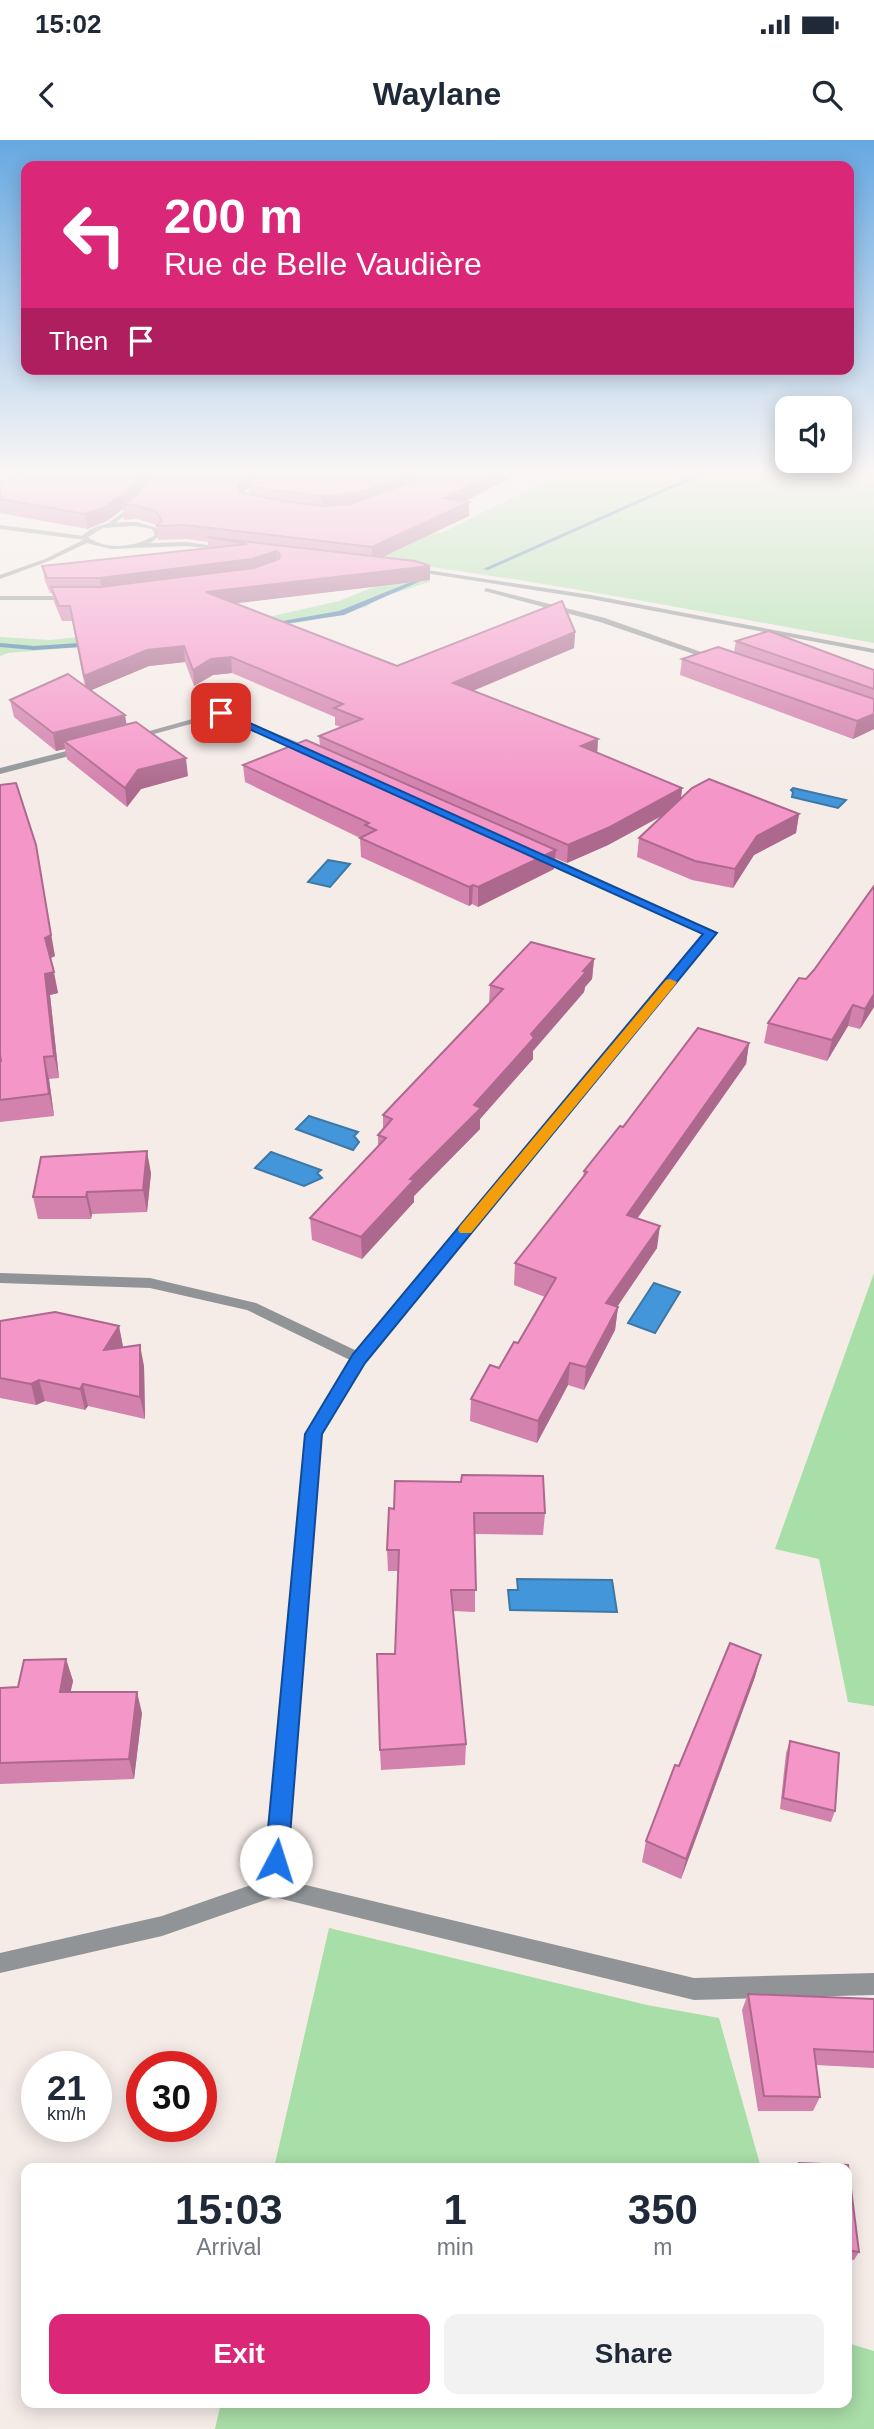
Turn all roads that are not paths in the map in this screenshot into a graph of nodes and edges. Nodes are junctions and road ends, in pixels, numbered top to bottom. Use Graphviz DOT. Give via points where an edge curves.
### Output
graph roads {
  1 [pos="470,579"];
  2 [pos="486,590"];
  3 [pos="0,598"];
  4 [pos="80,598"];
  5 [pos="564,608"];
  6 [pos="553,612"];
  7 [pos="874,652"];
  8 [pos="723,661"];
  9 [pos="122,739"];
  10 [pos="96,746"];
  11 [pos="321,756"];
  12 [pos="0,771"];
  13 [pos="522,847"];
  14 [pos="0,1278"];
  15 [pos="359,1358"];
  16 [pos="274,1887"];
  17 [pos="0,1963"];
  18 [pos="874,1984"];
  1 -- 7 [label="street" via="591,597"];
  2 -- 5 [label="street"];
  3 -- 4 [label="street"];
  5 -- 6 [label="street"];
  5 -- 8 [label="street"];
  9 -- 11 [label="street" via="221,713"];
  10 -- 12 [label="street"];
  13 -- 15 [label="street" via="711,933"];
  14 -- 15 [label="street" via="150,1283 251,1306"];
  15 -- 16 [label="street" via="314,1434"];
  16 -- 17 [label="street" via="162,1926"];
  16 -- 18 [label="street" via="694,1989"];
}
